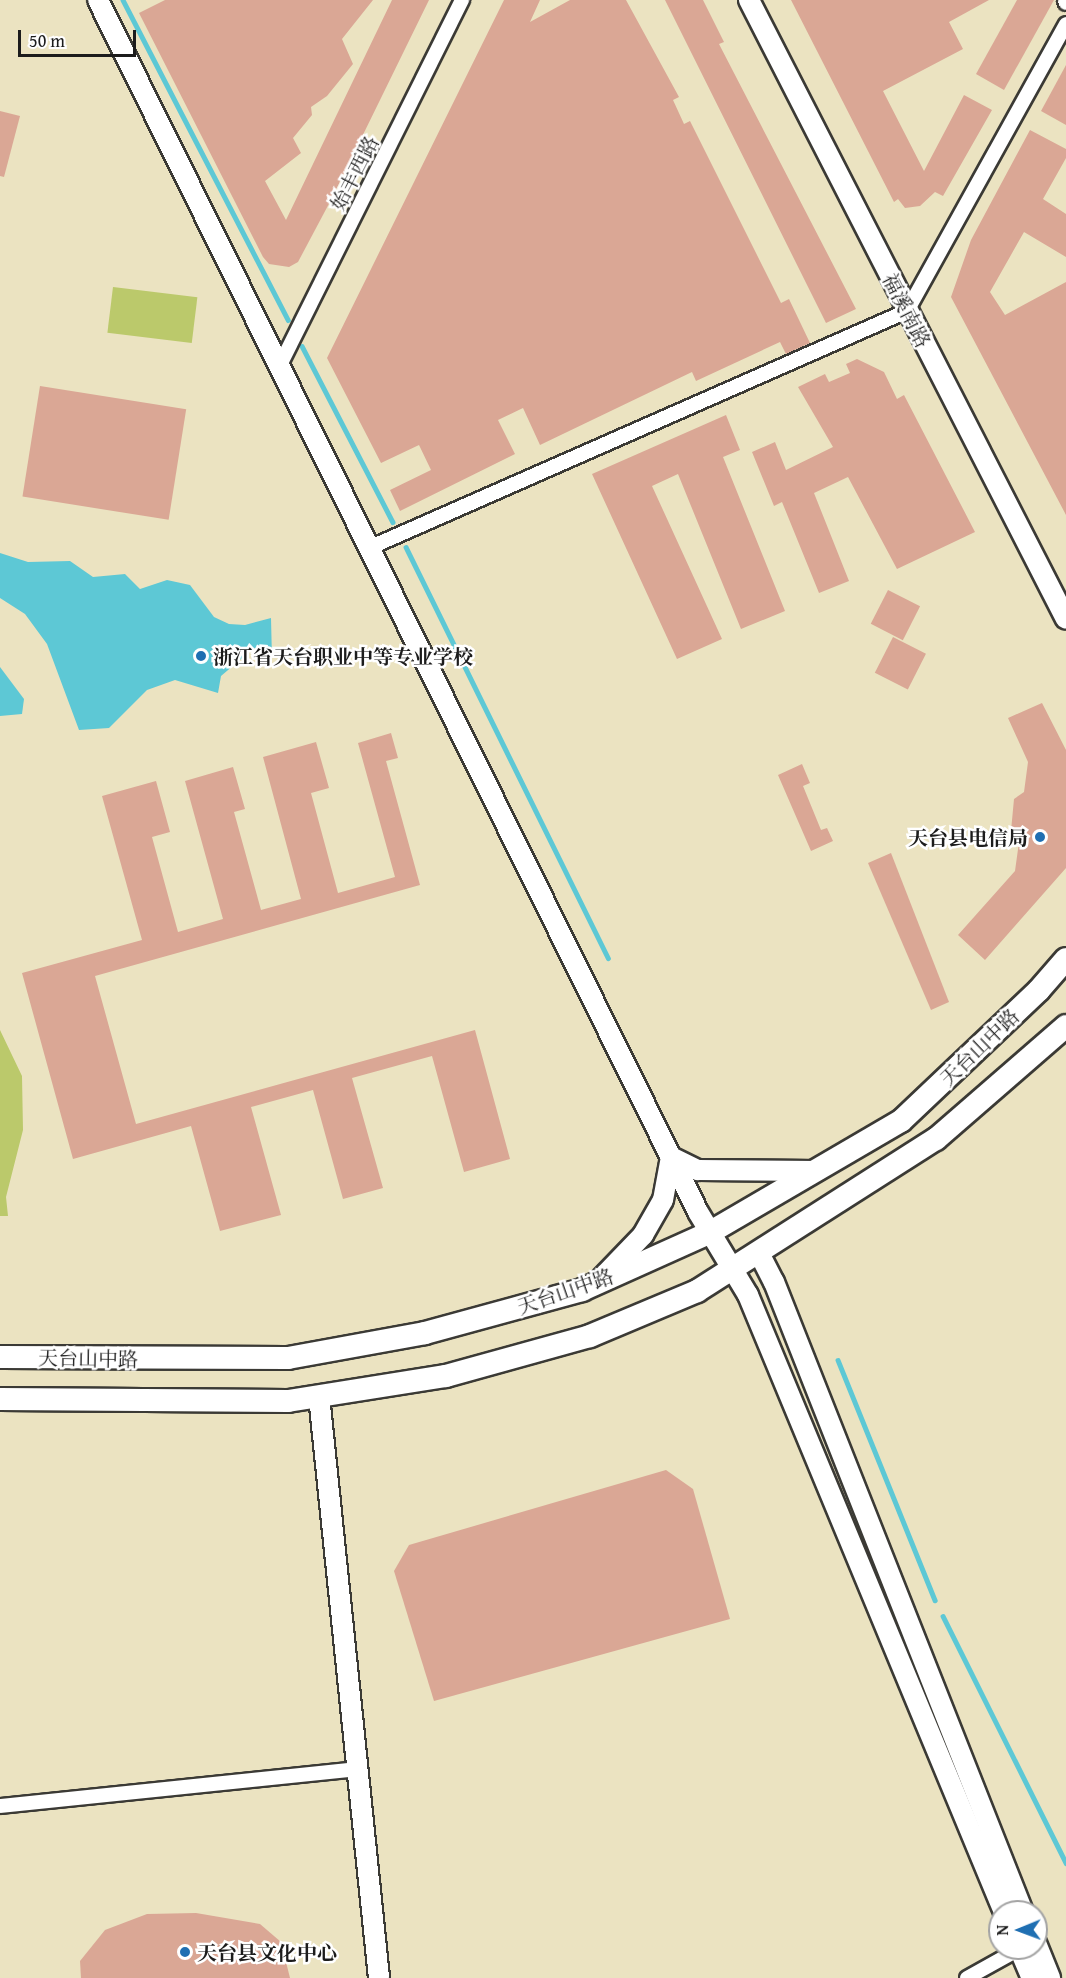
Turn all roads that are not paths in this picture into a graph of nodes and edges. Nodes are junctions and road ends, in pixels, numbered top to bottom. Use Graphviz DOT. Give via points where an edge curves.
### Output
graph roads {
  1 [pos="98,0"];
  2 [pos="462,0"];
  3 [pos="749,0"];
  4 [pos="1066,24"];
  5 [pos="907,311"];
  6 [pos="280,363"];
  7 [pos="371,547"];
  8 [pos="1066,619"];
  9 [pos="1066,959"];
  10 [pos="1066,1026"];
  11 [pos="671,1157"];
  12 [pos="816,1171"];
  13 [pos="709,1233"];
  14 [pos="759,1253"];
  15 [pos="735,1269"];
  16 [pos="597,1284"];
  17 [pos="0,1357"];
  18 [pos="319,1396"];
  19 [pos="0,1399"];
  20 [pos="356,1769"];
  21 [pos="0,1806"];
  22 [pos="999,1900"];
  23 [pos="1018,1900"];
  24 [pos="1000,1960"];
  25 [pos="1027,1960"];
  26 [pos="1035,1960"];
  27 [pos="379,1978"];
  28 [pos="967,1978"];
  29 [pos="1032,1978"];
  30 [pos="1050,1978"];
  1 -- 6 [label="street"];
  2 -- 6 [label="street, 始丰西路"];
  3 -- 5 [label="street, 福溪南路"];
  4 -- 5 [label="street"];
  5 -- 7 [label="street"];
  5 -- 8 [label="street, 福溪南路"];
  6 -- 7 [label="street"];
  7 -- 11 [label="street"];
  9 -- 12 [label="main road, 天台山中路" via="1039,990 901,1121"];
  10 -- 14 [label="main road, 天台山中路" via="936,1139"];
  11 -- 12 [label="street" via="698,1170"];
  11 -- 13 [label="street"];
  11 -- 16 [label="street" via="663,1200 643,1235"];
  12 -- 13 [label="main road, 天台山中路"];
  13 -- 15 [label="street"];
  13 -- 16 [label="main road, 天台山中路"];
  14 -- 15 [label="main road, 天台山中路"];
  14 -- 23 [label="street" via="774,1282"];
  15 -- 18 [label="main road, 天台山中路" via="697,1291 590,1336 446,1376"];
  15 -- 22 [label="street"];
  16 -- 17 [label="main road, 天台山中路" via="425,1334 288,1358"];
  18 -- 19 [label="main road, 天台山中路" via="288,1401"];
  18 -- 20 [label="street"];
  20 -- 21 [label="street"];
  20 -- 27 [label="street"];
  24 -- 28 [label="street"];
  25 -- 29 [label="street"];
  26 -- 30 [label="street"];
}
